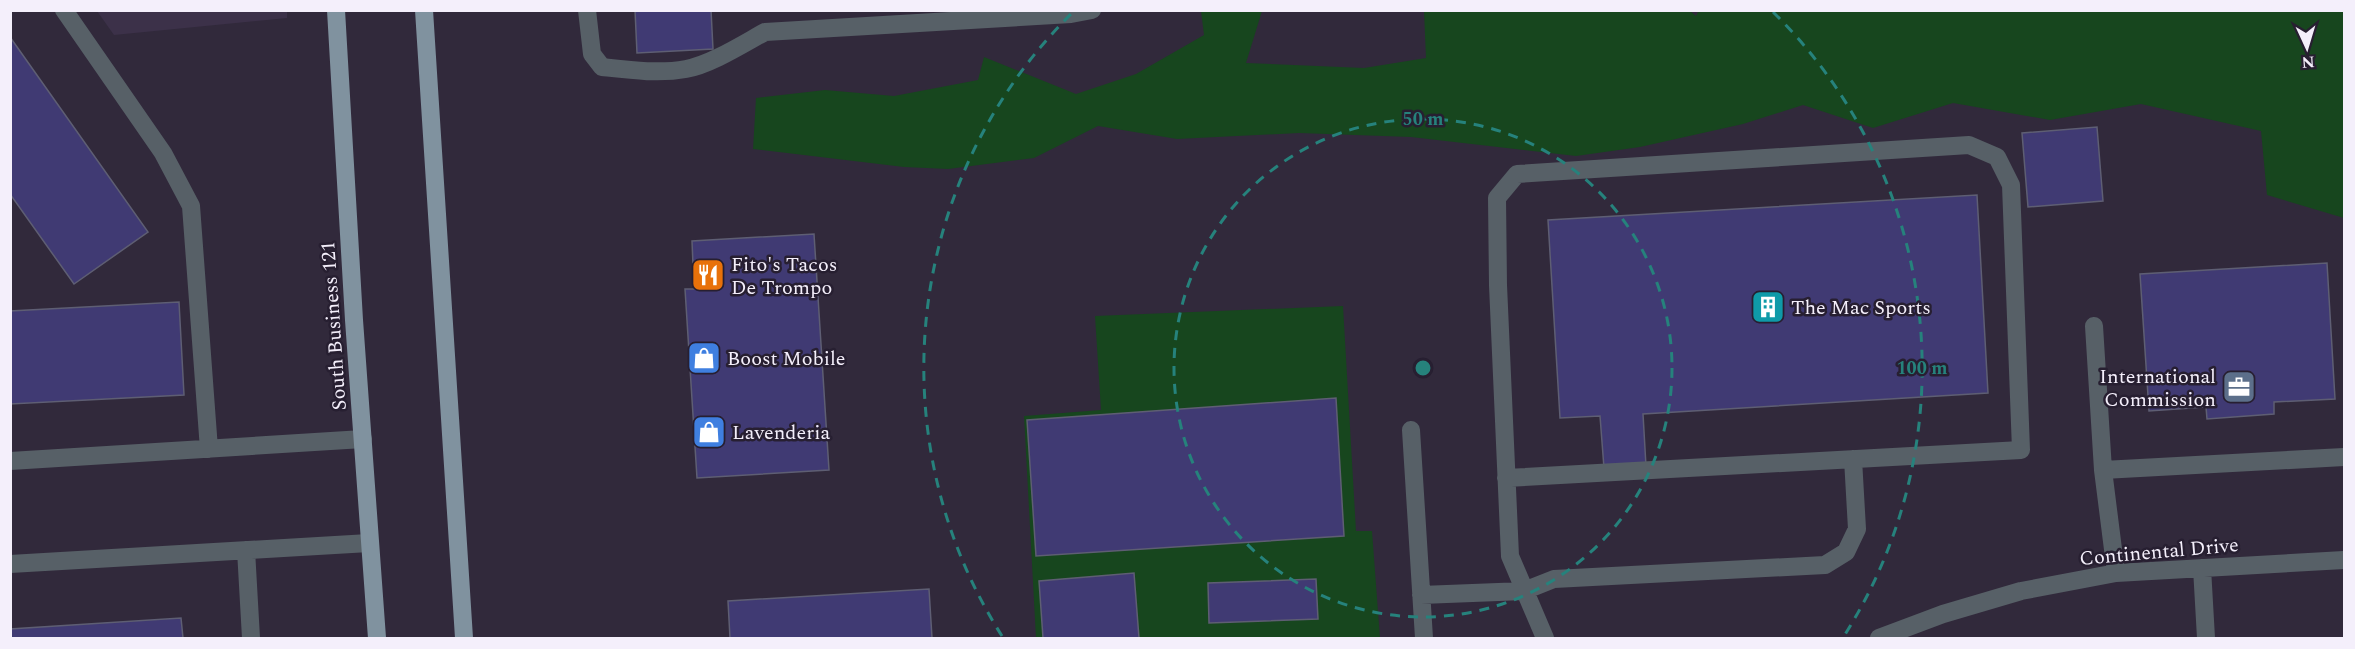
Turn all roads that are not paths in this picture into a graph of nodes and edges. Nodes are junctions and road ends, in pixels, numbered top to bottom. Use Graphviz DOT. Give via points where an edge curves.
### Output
graph roads {
  1 [pos="64,10"];
  2 [pos="336,10"];
  3 [pos="424,10"];
  4 [pos="587,10"];
  5 [pos="1092,10"];
  6 [pos="2094,326"];
  7 [pos="1411,430"];
  8 [pos="363,439"];
  9 [pos="209,449"];
  10 [pos="2344,457"];
  11 [pos="1853,459"];
  12 [pos="10,461"];
  13 [pos="2103,470"];
  14 [pos="1506,478"];
  15 [pos="369,543"];
  16 [pos="246,550"];
  17 [pos="2344,560"];
  18 [pos="10,564"];
  19 [pos="2202,568"];
  20 [pos="2116,573"];
  21 [pos="1524,591"];
  22 [pos="1421,595"];
  23 [pos="251,639"];
  24 [pos="377,639"];
  25 [pos="464,639"];
  26 [pos="1424,639"];
  27 [pos="1545,639"];
  28 [pos="1879,639"];
  29 [pos="2206,639"];
  1 -- 9 [label="street" via="163,153 191,206"];
  2 -- 8 [label="main road, South Business 121"];
  3 -- 25 [label="main road"];
  4 -- 5 [label="street" via="592,54 602,67 641,71 687,69 726,54 765,32"];
  6 -- 13 [label="street"];
  7 -- 22 [label="street"];
  8 -- 9 [label="street"];
  8 -- 15 [label="main road, South Business 121"];
  9 -- 12 [label="street"];
  10 -- 13 [label="street"];
  11 -- 14 [label="street"];
  11 -- 14 [label="street" via="2021,450 2011,185 1997,157 1969,145 1517,174 1497,198"];
  11 -- 21 [label="street" via="1857,530 1846,552 1825,565 1554,579"];
  13 -- 20 [label="street"];
  14 -- 21 [label="street" via="1510,556"];
  15 -- 16 [label="street"];
  15 -- 24 [label="main road, South Business 121"];
  16 -- 18 [label="street"];
  16 -- 23 [label="street"];
  17 -- 19 [label="street, Continental Drive"];
  19 -- 20 [label="street, Continental Drive"];
  19 -- 29 [label="street"];
  20 -- 28 [label="street, Continental Drive" via="2011,594 1943,614"];
  21 -- 22 [label="street"];
  21 -- 27 [label="street"];
  22 -- 26 [label="street"];
}
